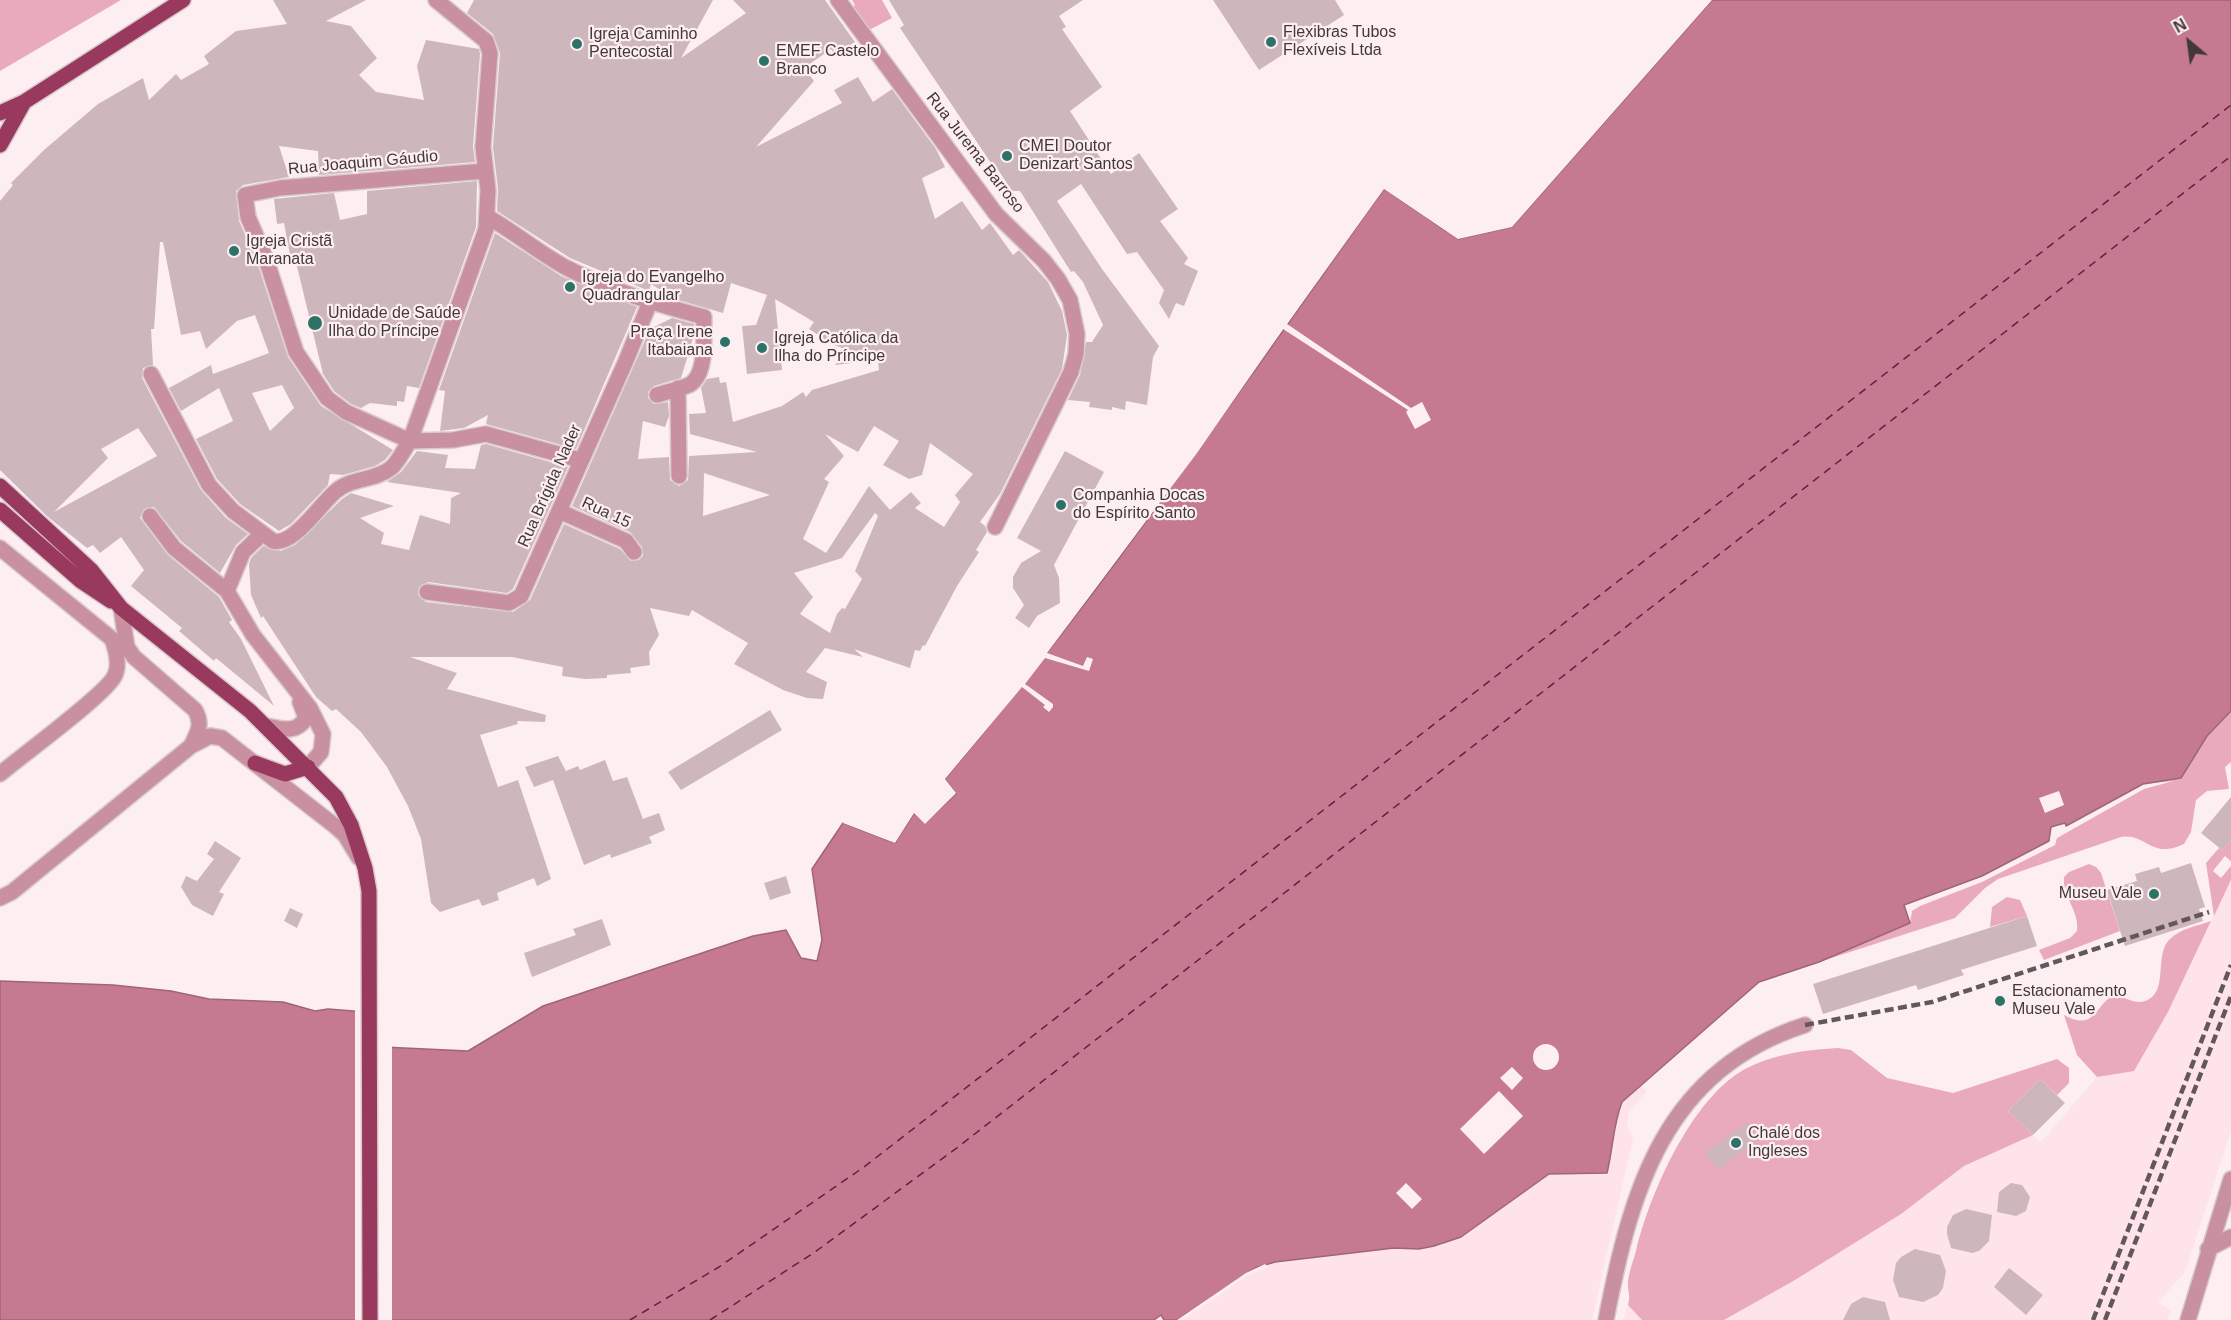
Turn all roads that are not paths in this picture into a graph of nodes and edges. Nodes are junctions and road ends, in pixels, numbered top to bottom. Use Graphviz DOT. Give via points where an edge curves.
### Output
graph roads {
  1 [pos="183,0"];
  2 [pos="436,0"];
  3 [pos="838,0"];
  4 [pos="24,102"];
  5 [pos="0,113"];
  6 [pos="0,145"];
  7 [pos="485,171"];
  8 [pos="488,217"];
  9 [pos="650,302"];
  10 [pos="151,374"];
  11 [pos="678,388"];
  12 [pos="657,395"];
  13 [pos="410,441"];
  14 [pos="580,460"];
  15 [pos="679,476"];
  16 [pos="0,486"];
  17 [pos="0,510"];
  18 [pos="559,511"];
  19 [pos="150,516"];
  20 [pos="994,527"];
  21 [pos="262,534"];
  22 [pos="0,548"];
  23 [pos="634,552"];
  24 [pos="227,591"];
  25 [pos="427,592"];
  26 [pos="121,608"];
  27 [pos="292,686"];
  28 [pos="267,726"];
  29 [pos="191,746"];
  30 [pos="255,763"];
  31 [pos="308,767"];
  32 [pos="0,774"];
  33 [pos="365,868"];
  34 [pos="0,898"];
  35 [pos="1805,1025"];
  36 [pos="2231,1179"];
  37 [pos="2231,1237"];
  38 [pos="2208,1249"];
  39 [pos="370,1320"];
  40 [pos="1606,1320"];
  41 [pos="2188,1320"];
  1 -- 4 [label="main road"];
  2 -- 7 [label="street" via="486,41 490,53"];
  3 -- 20 [label="street, Rua Jurema Barroso" via="996,214 1044,261 1070,300 1077,334 1071,372"];
  4 -- 5 [label="main road"];
  4 -- 6 [label="main road"];
  7 -- 8 [label="street"];
  7 -- 13 [label="street, Rua Joaquim Gáudio" via="280,188 245,195 248,217 266,259 282,314 296,352 310,373 327,398 346,412"];
  8 -- 9 [label="street" via="564,266"];
  8 -- 13 [label="street"];
  9 -- 11 [label="street" via="704,317 701,370 690,384"];
  9 -- 14 [label="street, Rua Brígida Nader"];
  10 -- 21 [label="street" via="209,485"];
  11 -- 12 [label="street"];
  11 -- 15 [label="street"];
  13 -- 14 [label="street" via="486,434"];
  13 -- 21 [label="street" via="392,467 349,481 291,537 278,543"];
  14 -- 18 [label="street, Rua Brígida Nader"];
  16 -- 26 [label="main road" via="92,570"];
  17 -- 26 [label="main road" via="81,581"];
  18 -- 23 [label="street, Rua 15" via="626,541"];
  18 -- 25 [label="street, Rua Brígida Nader" via="521,596 515,601"];
  19 -- 24 [label="street" via="174,549"];
  21 -- 24 [label="street" via="243,552"];
  22 -- 32 [label="street" via="112,639 117,654 115,676"];
  24 -- 27 [label="street" via="253,635"];
  26 -- 28 [label="main road"];
  26 -- 29 [label="street" via="127,647 134,657 199,717 200,728"];
  27 -- 28 [label="street" via="306,718 301,726 290,730"];
  27 -- 31 [label="street" via="310,708 323,734 321,752"];
  28 -- 31 [label="main road"];
  29 -- 30 [label="street" via="216,736"];
  29 -- 34 [label="street" via="83,836"];
  30 -- 31 [label="main road" via="285,774"];
  30 -- 33 [label="street" via="345,836"];
  31 -- 33 [label="main road" via="336,797 351,825"];
  33 -- 39 [label="main road" via="369,891"];
  35 -- 40 [label="street" via="1766,1040 1724,1065 1673,1120 1649,1164 1630,1212"];
  36 -- 38 [label="street"];
  37 -- 38 [label="street"];
  38 -- 41 [label="street"];
}
